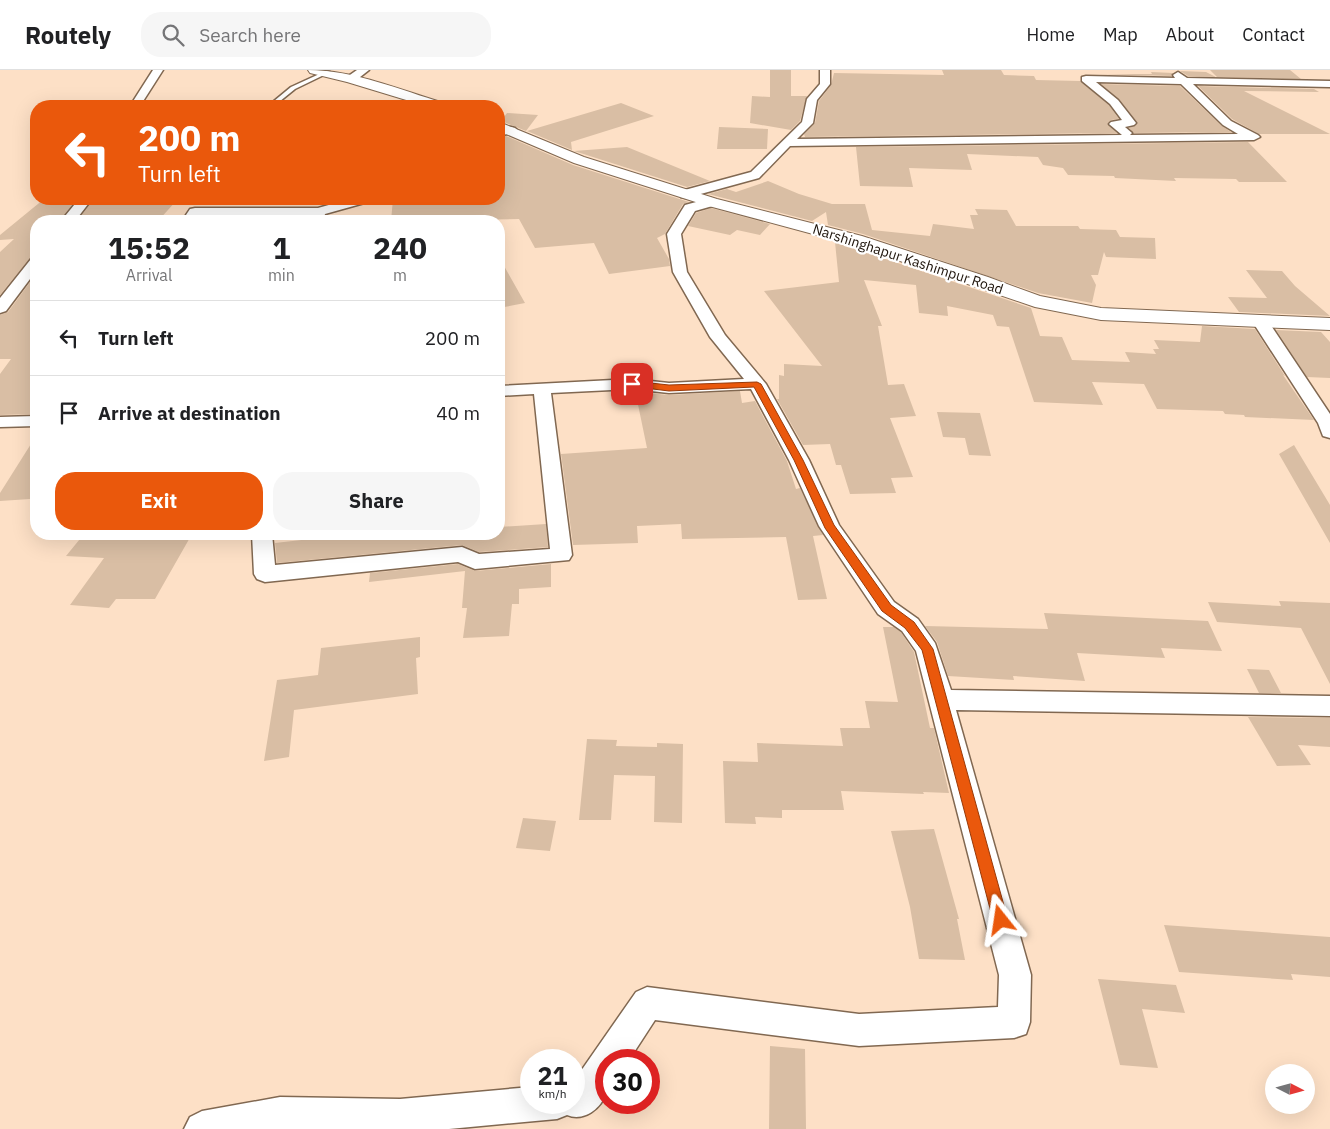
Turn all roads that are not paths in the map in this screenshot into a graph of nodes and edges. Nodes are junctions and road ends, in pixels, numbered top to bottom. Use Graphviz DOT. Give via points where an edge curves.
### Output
graph roads {
  1 [pos="158,70"];
  2 [pos="314,70"];
  3 [pos="364,70"];
  4 [pos="825,70"];
  5 [pos="1172,70"];
  6 [pos="1282,71"];
  7 [pos="328,72"];
  8 [pos="351,79"];
  9 [pos="1183,80"];
  10 [pos="1300,84"];
  11 [pos="1330,84"];
  12 [pos="1322,94"];
  13 [pos="139,100"];
  14 [pos="278,100"];
  15 [pos="420,100"];
  16 [pos="505,131"];
  17 [pos="1132,138"];
  18 [pos="788,143"];
  19 [pos="686,194"];
  20 [pos="711,202"];
  21 [pos="81,205"];
  22 [pos="347,205"];
  23 [pos="73,215"];
  24 [pos="193,215"];
  25 [pos="287,215"];
  26 [pos="321,215"];
  27 [pos="30,270"];
  28 [pos="0,308"];
  29 [pos="1260,321"];
  30 [pos="1330,324"];
  31 [pos="757,384"];
  32 [pos="542,389"];
  33 [pos="505,391"];
  34 [pos="30,421"];
  35 [pos="0,422"];
  36 [pos="1330,432"];
  37 [pos="262,540"];
  38 [pos="942,700"];
  39 [pos="1330,706"];
  40 [pos="616,1049"];
  41 [pos="595,1080"];
  42 [pos="585,1094"];
  43 [pos="520,1107"];
  44 [pos="402,1122"];
  45 [pos="202,1129"];
  1 -- 13 [label="street"];
  2 -- 7 [label="street"];
  3 -- 8 [label="street"];
  4 -- 18 [label="street" via="825,84 812,99 807,123"];
  5 -- 9 [label="street"];
  6 -- 10 [label="street"];
  7 -- 8 [label="street"];
  7 -- 14 [label="lane" via="293,88"];
  8 -- 15 [label="street"];
  9 -- 10 [label="street"];
  9 -- 17 [label="street" via="1086,79 1114,102 1130,123 1115,124"];
  9 -- 17 [label="street" via="1227,123 1254,137"];
  10 -- 11 [label="street"];
  10 -- 12 [label="street"];
  16 -- 19 [label="street, Narshinghapur Kashimpur Road" via="579,160"];
  17 -- 18 [label="street"];
  18 -- 19 [label="street" via="755,175"];
  19 -- 20 [label="street, Narshinghapur Kashimpur Road"];
  20 -- 29 [label="street, Narshinghapur Kashimpur Road" via="856,240 1035,301 1101,314"];
  20 -- 31 [label="street" via="690,208 674,234 680,272 718,337"];
  21 -- 23 [label="street"];
  22 -- 26 [label="street"];
  24 -- 25 [label="street" via="195,212"];
  27 -- 28 [label="street"];
  29 -- 30 [label="street, Narshinghapur Kashimpur Road"];
  29 -- 36 [label="street"];
  31 -- 32 [label="street" via="669,388 632,384"];
  31 -- 38 [label="street" via="799,460 829,526 886,608 910,625 928,649"];
  32 -- 33 [label="street"];
  32 -- 37 [label="street" via="560,555 475,562 462,554 265,574"];
  34 -- 35 [label="street"];
  38 -- 39 [label="street"];
  38 -- 40 [label="street" via="1016,974 1014,1022 859,1030 647,1003"];
  41 -- 42 [label="street"];
  43 -- 44 [label="street"];
  44 -- 45 [label="street" via="280,1114"];
}
